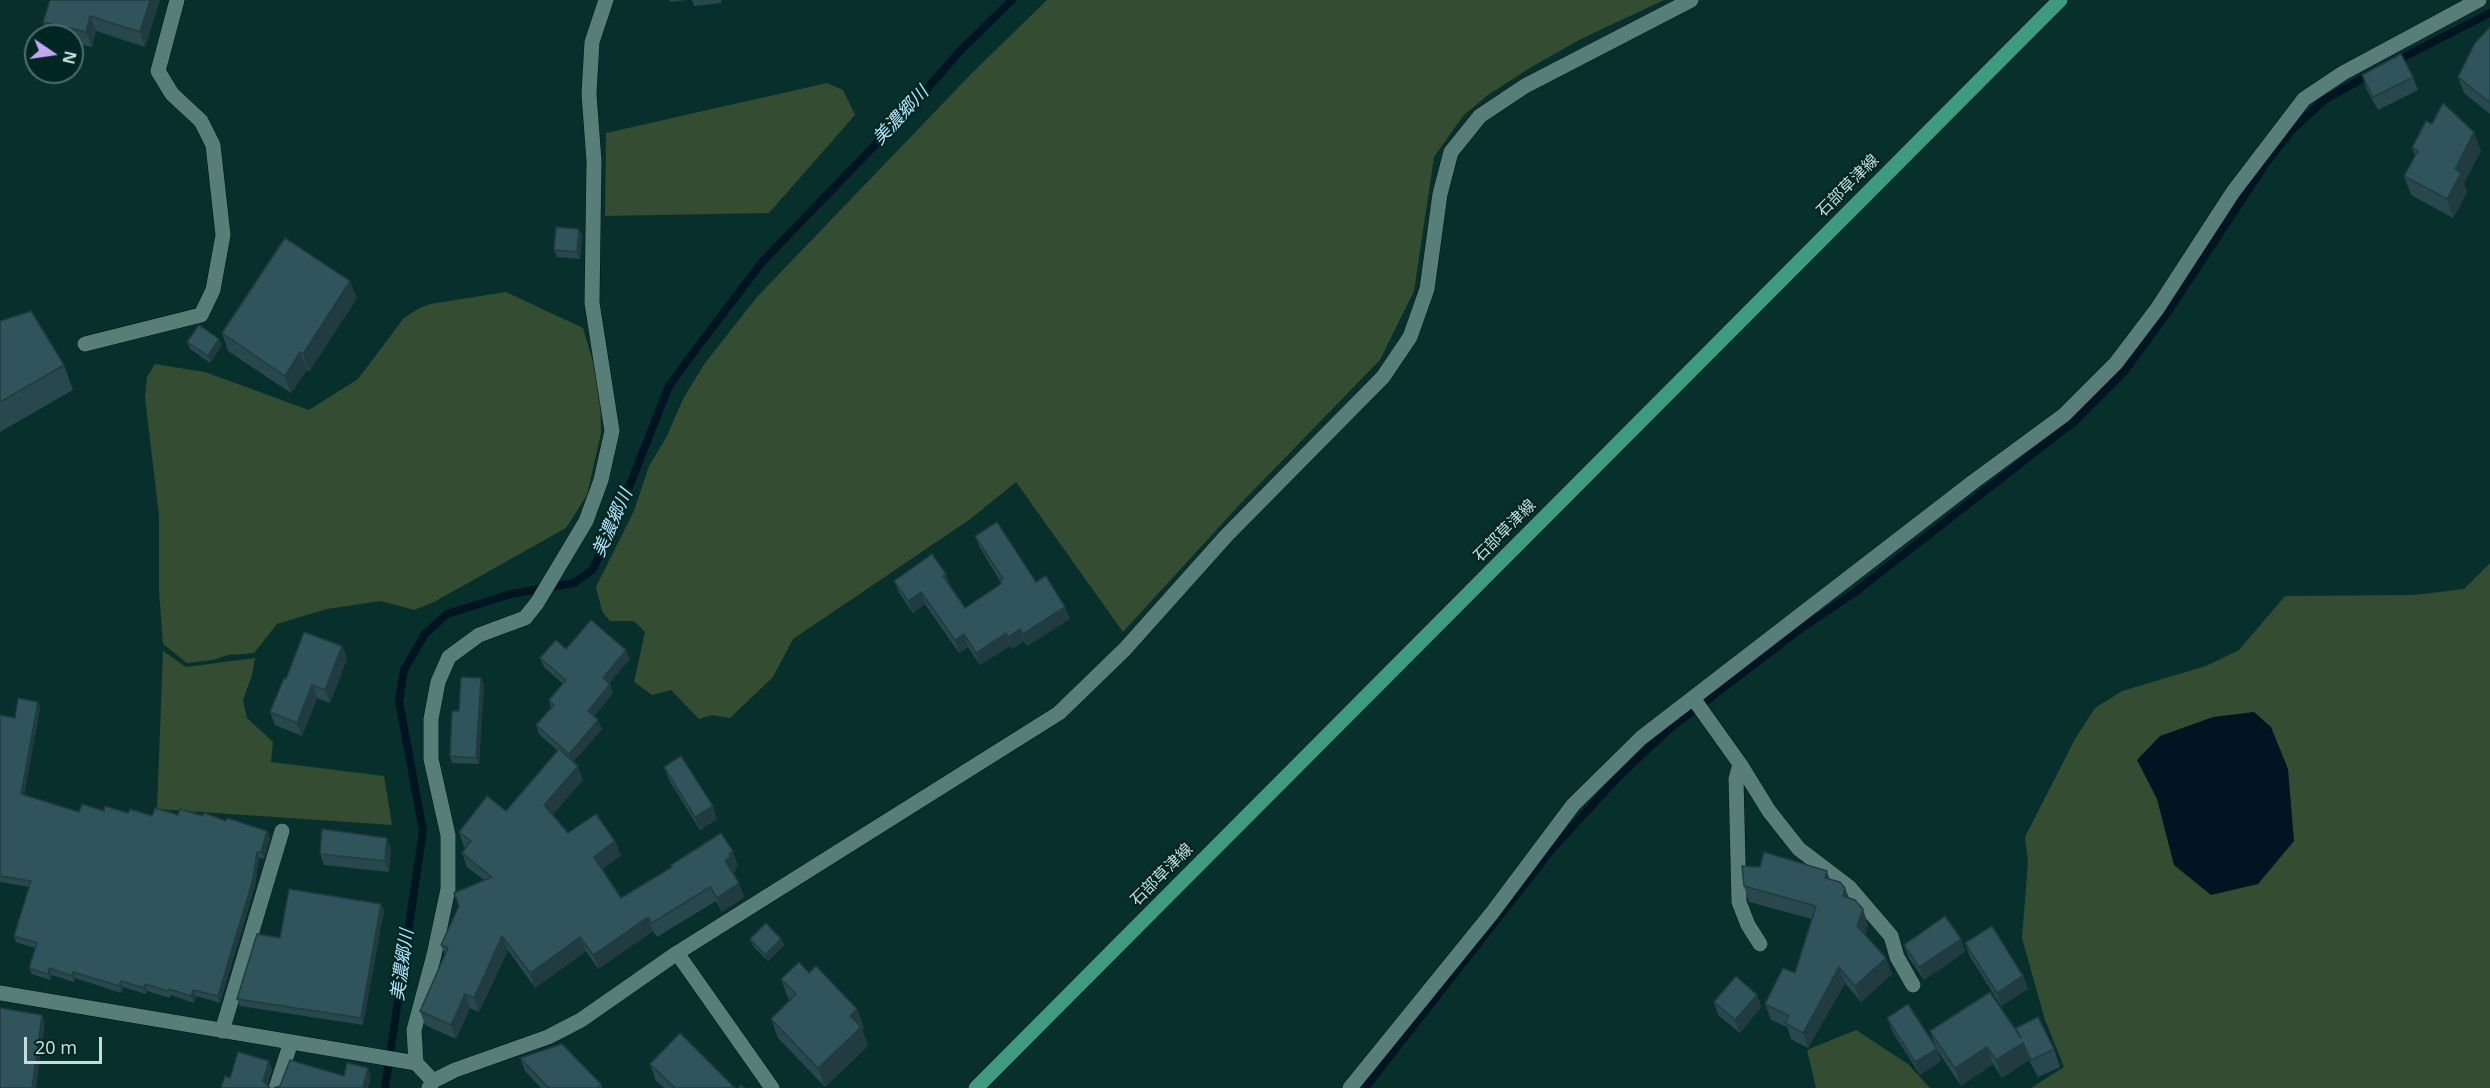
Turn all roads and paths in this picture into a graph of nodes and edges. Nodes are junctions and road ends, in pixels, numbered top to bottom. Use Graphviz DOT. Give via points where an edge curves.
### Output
graph roads {
  1 [pos="177,0"];
  2 [pos="606,0"];
  3 [pos="1691,0"];
  4 [pos="2060,0"];
  5 [pos="2479,0"];
  6 [pos="85,344"];
  7 [pos="1697,703"];
  8 [pos="1740,764"];
  9 [pos="282,831"];
  10 [pos="1760,944"];
  11 [pos="677,953"];
  12 [pos="1913,985"];
  13 [pos="0,993"];
  14 [pos="222,1030"];
  15 [pos="291,1042"];
  16 [pos="411,1062"];
  17 [pos="431,1085"];
  18 [pos="276,1088"];
  19 [pos="772,1088"];
  20 [pos="976,1088"];
  21 [pos="1350,1088"];
  1 -- 6 [label="street" via="158,71 172,94 201,121 213,145 223,235 213,290 201,315"];
  2 -- 16 [label="street" via="592,42 589,94 594,161 592,303 612,431 601,480 586,521 537,603 525,618 479,635 449,657 438,682 431,719 431,759 448,835 447,889 414,1030"];
  3 -- 11 [label="street" via="1525,86 1480,116 1452,152 1440,194 1426,289 1410,337 1383,376 1227,535 1125,649 1059,713"];
  4 -- 20 [label="main road, 石部草津線"];
  5 -- 7 [label="street" via="2343,73 2304,99 2233,192 2150,318 2116,363 2071,408"];
  7 -- 8 [label="street"];
  7 -- 21 [label="street" via="1641,738 1573,805 1492,913"];
  8 -- 10 [label="street" via="1736,779 1739,902"];
  8 -- 12 [label="street" via="1799,849 1849,887 1891,936 1897,957"];
  9 -- 14 [label="street"];
  11 -- 17 [label="street" via="581,1020 548,1037 455,1070"];
  11 -- 19 [label="street"];
  13 -- 14 [label="street"];
  14 -- 15 [label="street"];
  15 -- 16 [label="street"];
  15 -- 18 [label="street"];
  16 -- 17 [label="street"];
}
